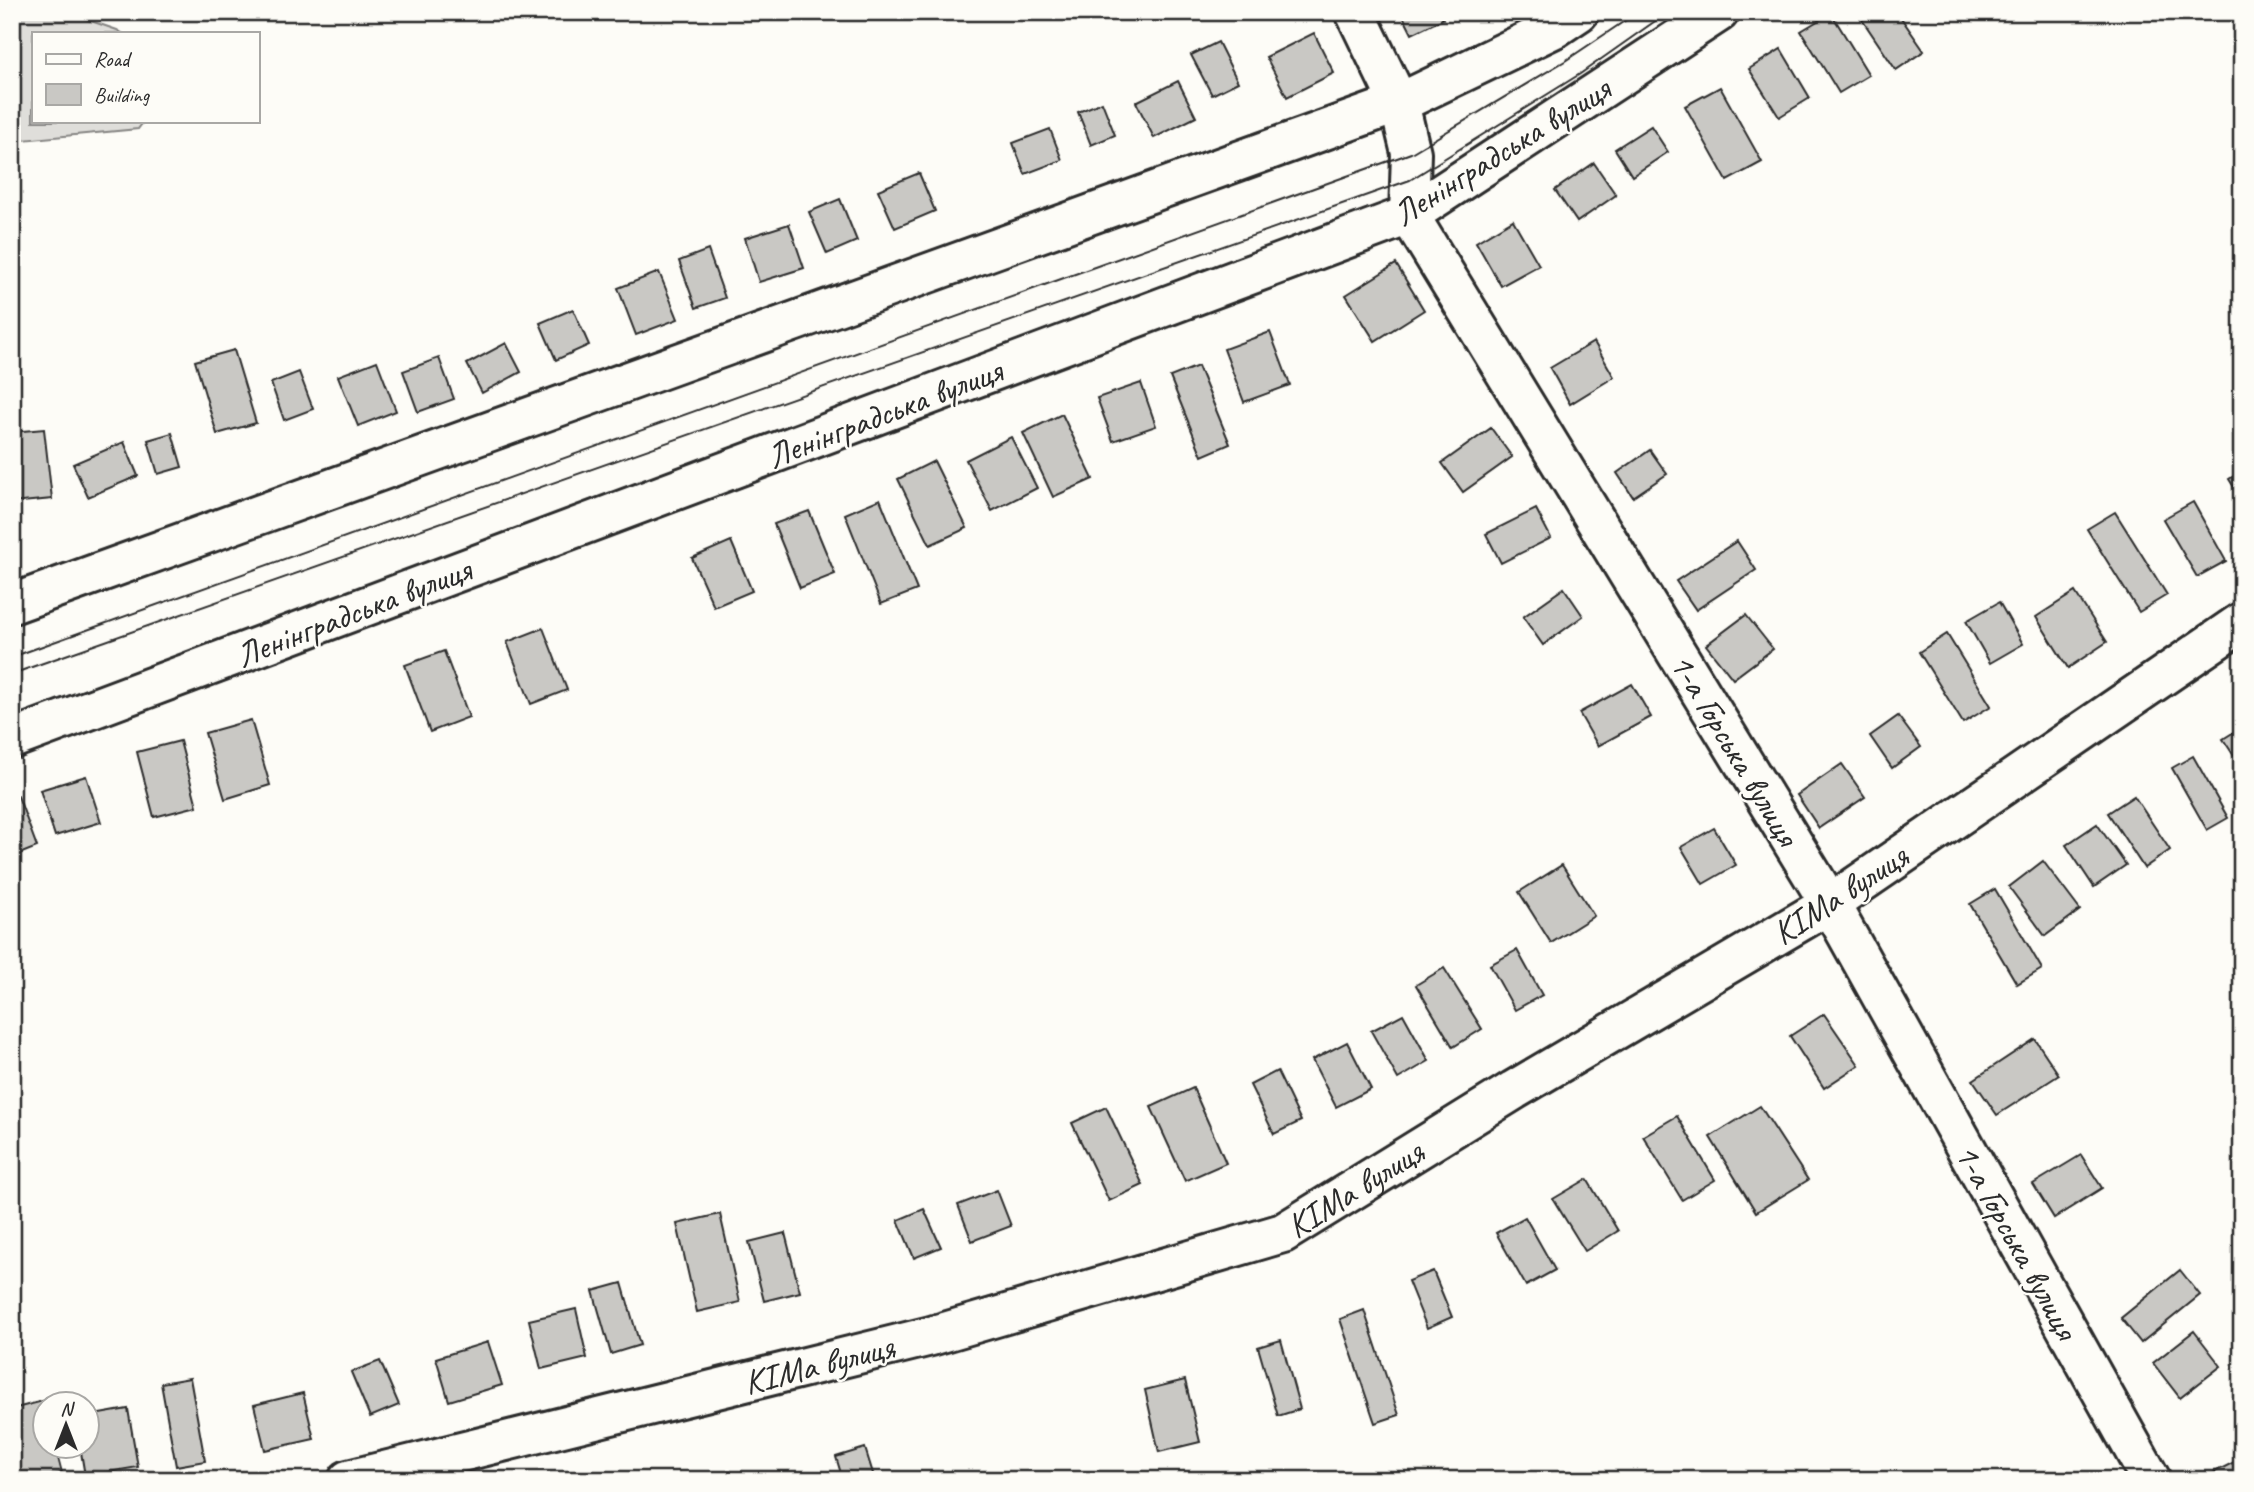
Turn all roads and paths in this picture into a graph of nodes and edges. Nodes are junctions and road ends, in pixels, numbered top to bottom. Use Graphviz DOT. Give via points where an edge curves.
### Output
graph roads {
  1 [pos="1355,12"];
  2 [pos="1579,12"];
  3 [pos="1719,12"];
  4 [pos="1399,103"];
  5 [pos="1409,215"];
  6 [pos="12,604"];
  7 [pos="2242,622"];
  8 [pos="12,739"];
  9 [pos="1830,904"];
  10 [pos="348,1480"];
  11 [pos="2151,1480"];
  1 -- 4 [label="street"];
  2 -- 4 [label="street"];
  3 -- 5 [label="street, Ленінградська вулиця"];
  4 -- 5 [label="street" via="1411,153"];
  4 -- 6 [label="street"];
  5 -- 8 [label="street, Ленінградська вулиця"];
  5 -- 9 [label="street, 1-а Горська вулиця"];
  7 -- 9 [label="street, КІМа вулиця"];
  9 -- 10 [label="street, КІМа вулиця" via="1283,1233 931,1336"];
  9 -- 11 [label="street, 1-а Горська вулиця"];
}
